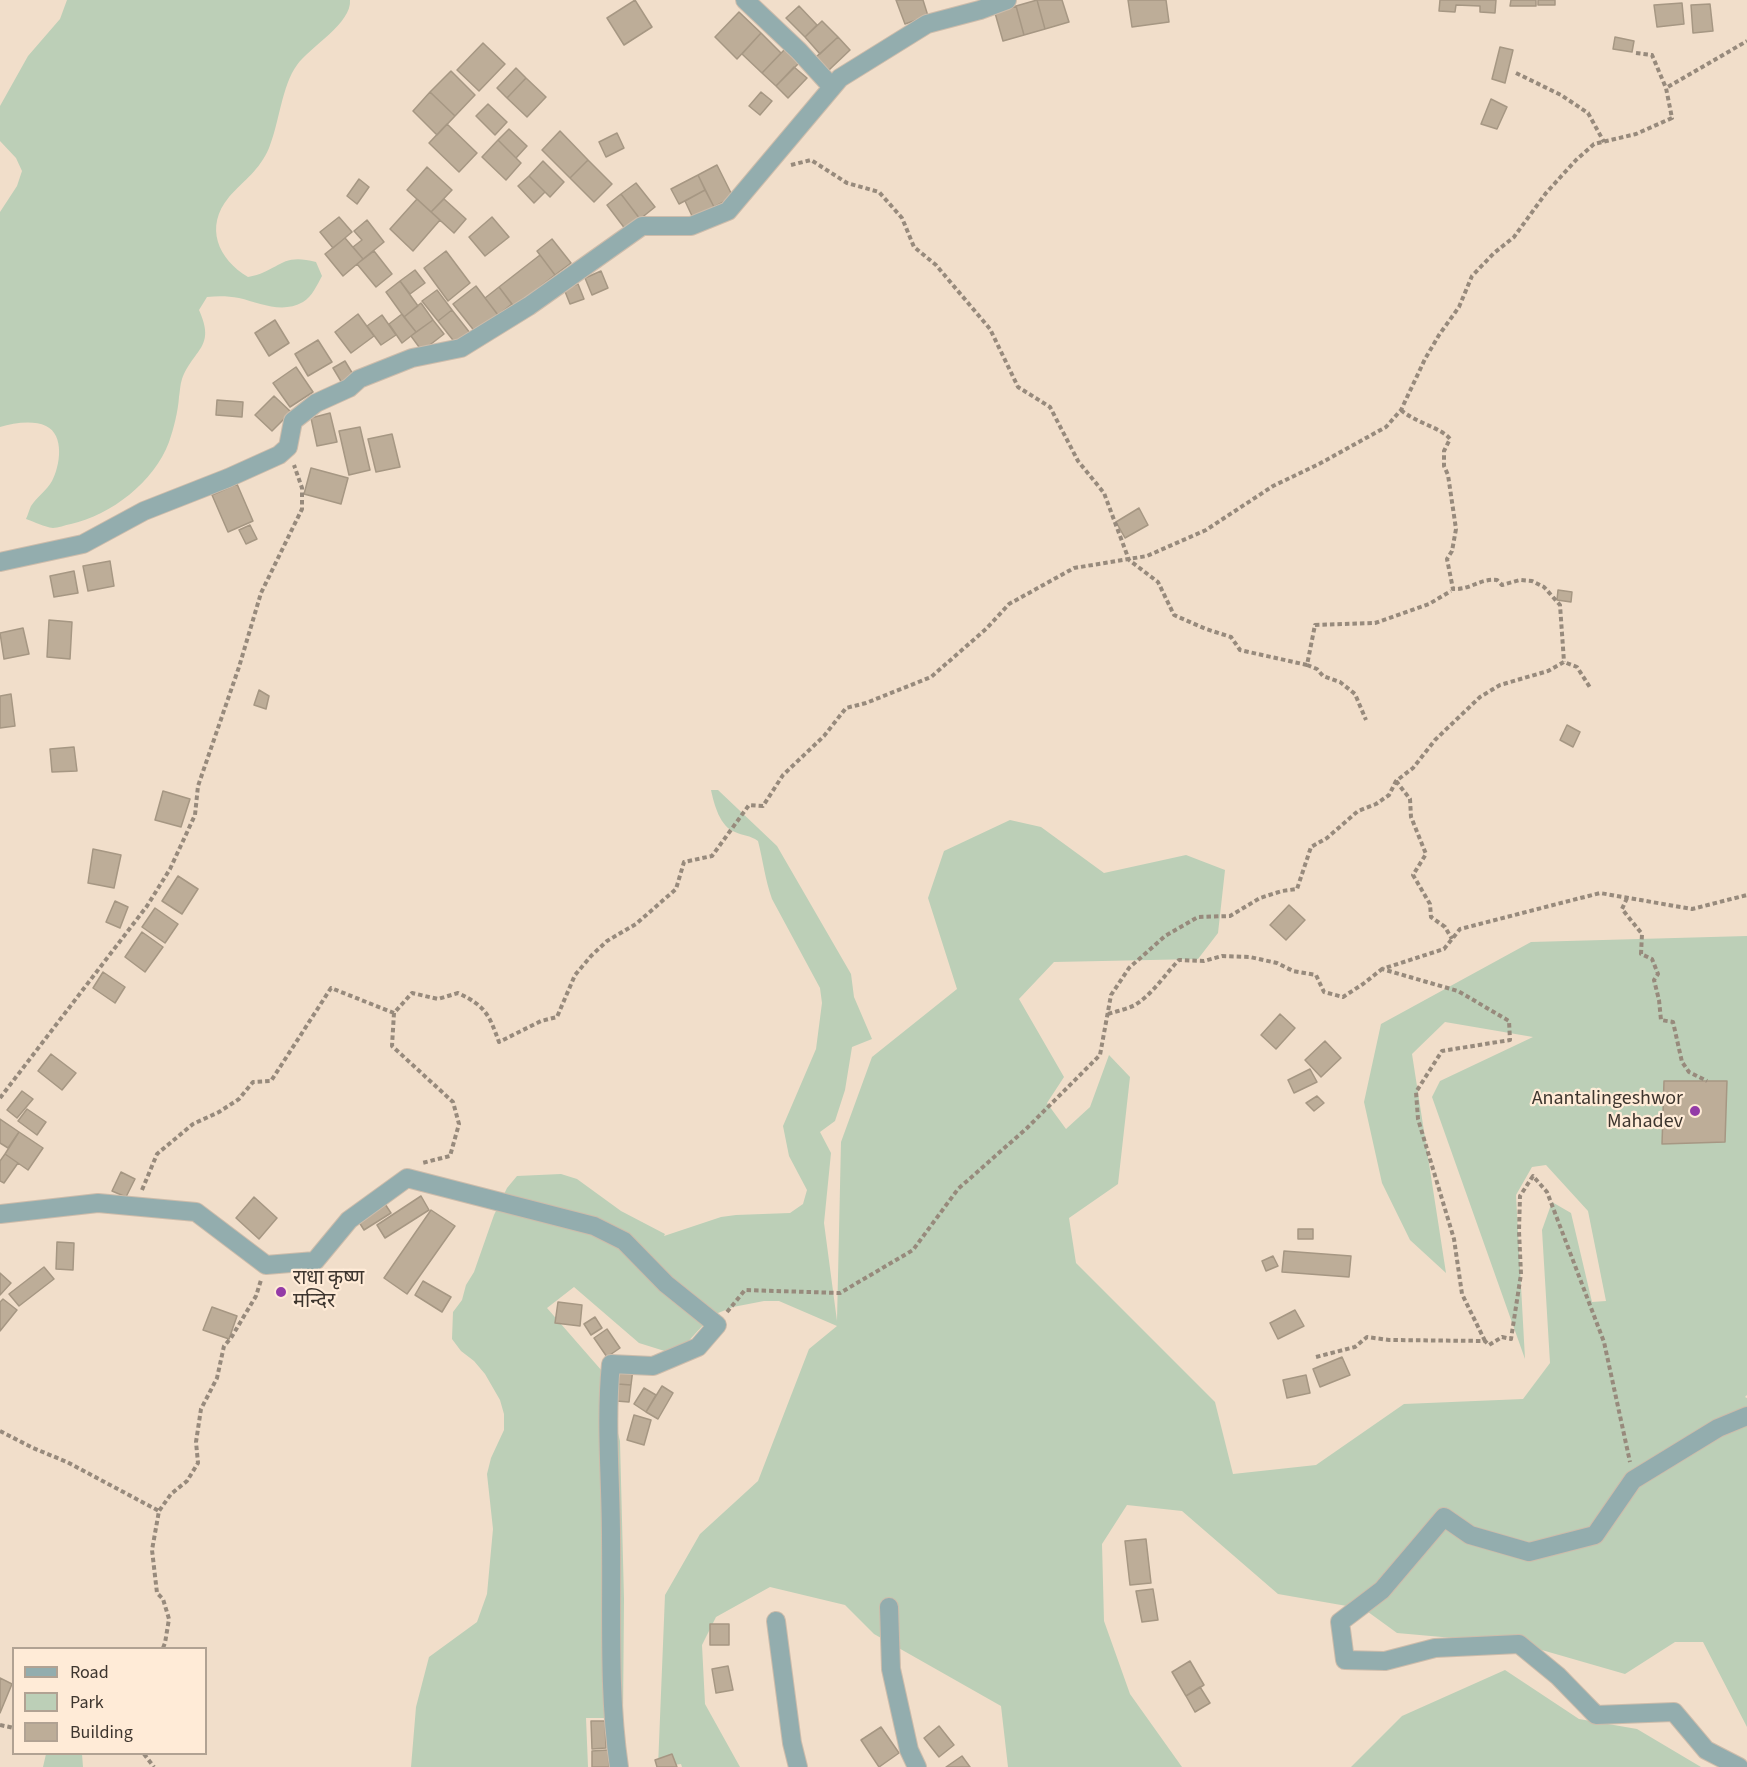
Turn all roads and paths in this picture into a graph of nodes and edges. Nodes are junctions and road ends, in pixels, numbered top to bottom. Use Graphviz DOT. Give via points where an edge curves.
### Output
graph roads {
  1 [pos="745,0"];
  2 [pos="1007,0"];
  3 [pos="1747,41"];
  4 [pos="1636,53"];
  5 [pos="1516,73"];
  6 [pos="832,87"];
  7 [pos="1666,88"];
  8 [pos="1604,142"];
  9 [pos="784,167"];
  10 [pos="1401,410"];
  11 [pos="288,447"];
  12 [pos="1129,560"];
  13 [pos="0,562"];
  14 [pos="1451,591"];
  15 [pos="1564,662"];
  16 [pos="1307,665"];
  17 [pos="1591,689"];
  18 [pos="1366,720"];
  19 [pos="1396,781"];
  20 [pos="1747,895"];
  21 [pos="1627,898"];
  22 [pos="1452,939"];
  23 [pos="1382,969"];
  24 [pos="394,1013"];
  25 [pos="1108,1014"];
  26 [pos="1707,1081"];
  27 [pos="0,1098"];
  28 [pos="420,1181"];
  29 [pos="135,1206"];
  30 [pos="0,1214"];
  31 [pos="266,1265"];
  32 [pos="717,1325"];
  33 [pos="1485,1341"];
  34 [pos="1316,1357"];
  35 [pos="1747,1416"];
  36 [pos="0,1431"];
  37 [pos="1634,1480"];
  38 [pos="159,1511"];
  39 [pos="889,1607"];
  40 [pos="776,1621"];
  41 [pos="163,1647"];
  42 [pos="145,1755"];
  43 [pos="154,1767"];
  44 [pos="619,1767"];
  45 [pos="798,1767"];
  46 [pos="916,1767"];
  47 [pos="1738,1767"];
  1 -- 6 [label="street"];
  2 -- 6 [label="street" via="927,24 840,78"];
  3 -- 7 [label="path"];
  4 -- 7 [label="path" via="1652,55"];
  5 -- 8 [label="path" via="1588,113"];
  6 -- 11 [label="street" via="728,211 691,226 642,225 461,348 412,358 359,379 316,403 293,421"];
  7 -- 8 [label="path" via="1672,117 1636,134"];
  8 -- 10 [label="path" via="1594,144 1576,160 1514,237 1472,276 1459,307 1439,334"];
  9 -- 12 [label="path" via="811,160 847,183 879,192 902,218 914,247 936,265 990,329 1018,387 1050,407 1078,460 1104,493"];
  10 -- 12 [label="path" via="1386,426 1360,443 1273,486 1206,530"];
  10 -- 15 [label="path" via="1446,432 1450,439 1444,452 1456,530 1447,559 1453,589 1465,590 1486,579 1502,585 1532,581 1544,587 1560,605"];
  11 -- 13 [label="street" via="228,478 144,511 83,544"];
  11 -- 27 [label="path" via="302,488 302,509 261,593 198,786 195,815 171,868 147,906"];
  12 -- 16 [label="path" via="1158,582 1174,615 1231,637 1240,650"];
  12 -- 24 [label="path" via="1074,568 1050,580 1009,604 931,677 846,708 824,736 783,775 763,806 749,805 711,856 684,862 676,889 591,956 575,975 557,1017 499,1042 489,1015 458,993 438,999 412,993"];
  14 -- 16 [label="path" via="1429,604 1375,623 1316,625"];
  15 -- 17 [label="path" via="1577,667"];
  15 -- 19 [label="path" via="1548,671 1500,685 1480,697"];
  16 -- 18 [label="path" via="1355,694"];
  19 -- 22 [label="path" via="1410,799 1411,817 1426,854 1413,875 1430,904 1431,917 1445,927"];
  19 -- 25 [label="path" via="1389,795 1358,811 1311,847 1297,889 1260,898 1230,916 1198,917 1165,936 1129,968 1111,995"];
  20 -- 21 [label="path" via="1692,909"];
  21 -- 22 [label="path" via="1600,893 1460,929"];
  21 -- 26 [label="path" via="1622,909 1642,934 1641,954 1652,959 1658,974 1654,980 1661,1020 1673,1022 1682,1062 1689,1072"];
  22 -- 23 [label="path" via="1444,949"];
  23 -- 25 [label="path" via="1343,997 1324,992 1316,975 1277,963 1222,956 1204,961 1179,960 1149,995 1134,1006"];
  23 -- 33 [label="path" via="1458,991 1509,1021 1510,1040 1442,1051 1416,1092 1418,1119 1454,1239 1462,1294"];
  24 -- 28 [label="path" via="392,1046 453,1102 459,1124 450,1156 421,1164"];
  24 -- 29 [label="path" via="331,988 271,1081 253,1082 238,1099 193,1124 157,1154"];
  25 -- 32 [label="path" via="1100,1055 958,1189 913,1250 840,1293 745,1290"];
  28 -- 31 [label="street" via="407,1178 349,1220 315,1261"];
  28 -- 32 [label="street" via="594,1226 624,1241 666,1284"];
  29 -- 30 [label="street" via="98,1203"];
  29 -- 31 [label="street" via="196,1212"];
  31 -- 38 [label="path" via="256,1296 224,1346 218,1378 201,1409 196,1442 198,1463"];
  32 -- 44 [label="street" via="698,1347 652,1366 611,1364 608,1399 613,1718"];
  33 -- 34 [label="path" via="1367,1337 1355,1347"];
  33 -- 37 [label="path" via="1489,1345 1502,1337 1511,1339 1521,1274 1520,1196 1533,1176 1547,1192 1604,1342"];
  35 -- 37 [label="street" via="1718,1428"];
  36 -- 38 [label="path"];
  37 -- 47 [label="street" via="1595,1535 1529,1552 1470,1535 1444,1516 1382,1590 1340,1622 1345,1660 1385,1661 1435,1648 1519,1644 1596,1715 1674,1712 1706,1750"];
  38 -- 41 [label="path" via="152,1550 158,1593 169,1619"];
  39 -- 46 [label="street" via="891,1669"];
  40 -- 45 [label="street"];
  42 -- 43 [label="path"];
}
